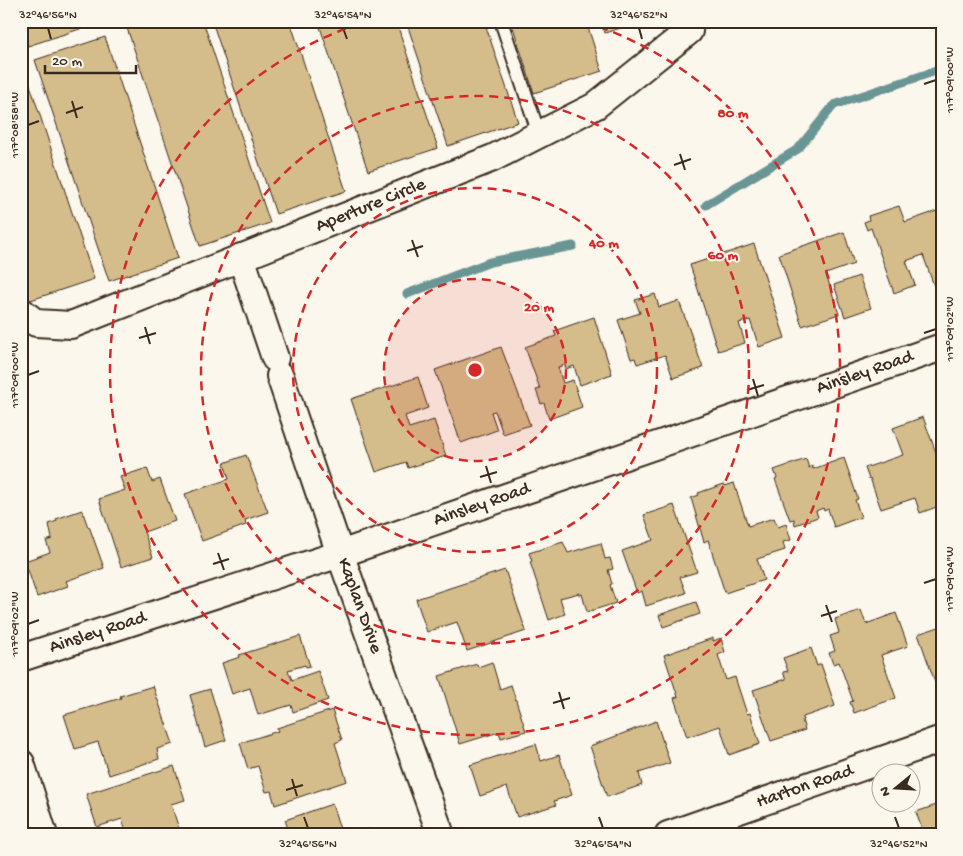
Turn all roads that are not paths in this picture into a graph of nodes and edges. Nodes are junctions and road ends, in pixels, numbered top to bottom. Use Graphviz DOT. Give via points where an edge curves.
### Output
graph roads {
  1 [pos="501,21"];
  2 [pos="690,21"];
  3 [pos="539,134"];
  4 [pos="241,257"];
  5 [pos="21,311"];
  6 [pos="942,347"];
  7 [pos="340,554"];
  8 [pos="21,658"];
  9 [pos="942,739"];
  10 [pos="21,763"];
  11 [pos="44,835"];
  12 [pos="441,835"];
  13 [pos="668,835"];
  1 -- 3 [label="lane"];
  2 -- 3 [label="street, Aperture Circle" via="689,31 595,106"];
  3 -- 4 [label="street, Aperture Circle" via="493,158"];
  4 -- 5 [label="street, Aperture Circle" via="71,325 36,323"];
  4 -- 7 [label="street, Kaplan Drive"];
  6 -- 7 [label="street, Ainsley Road"];
  7 -- 8 [label="street, Ainsley Road"];
  7 -- 12 [label="street, Kaplan Drive"];
  9 -- 13 [label="street, Harton Road"];
  10 -- 11 [label="street"];
}
